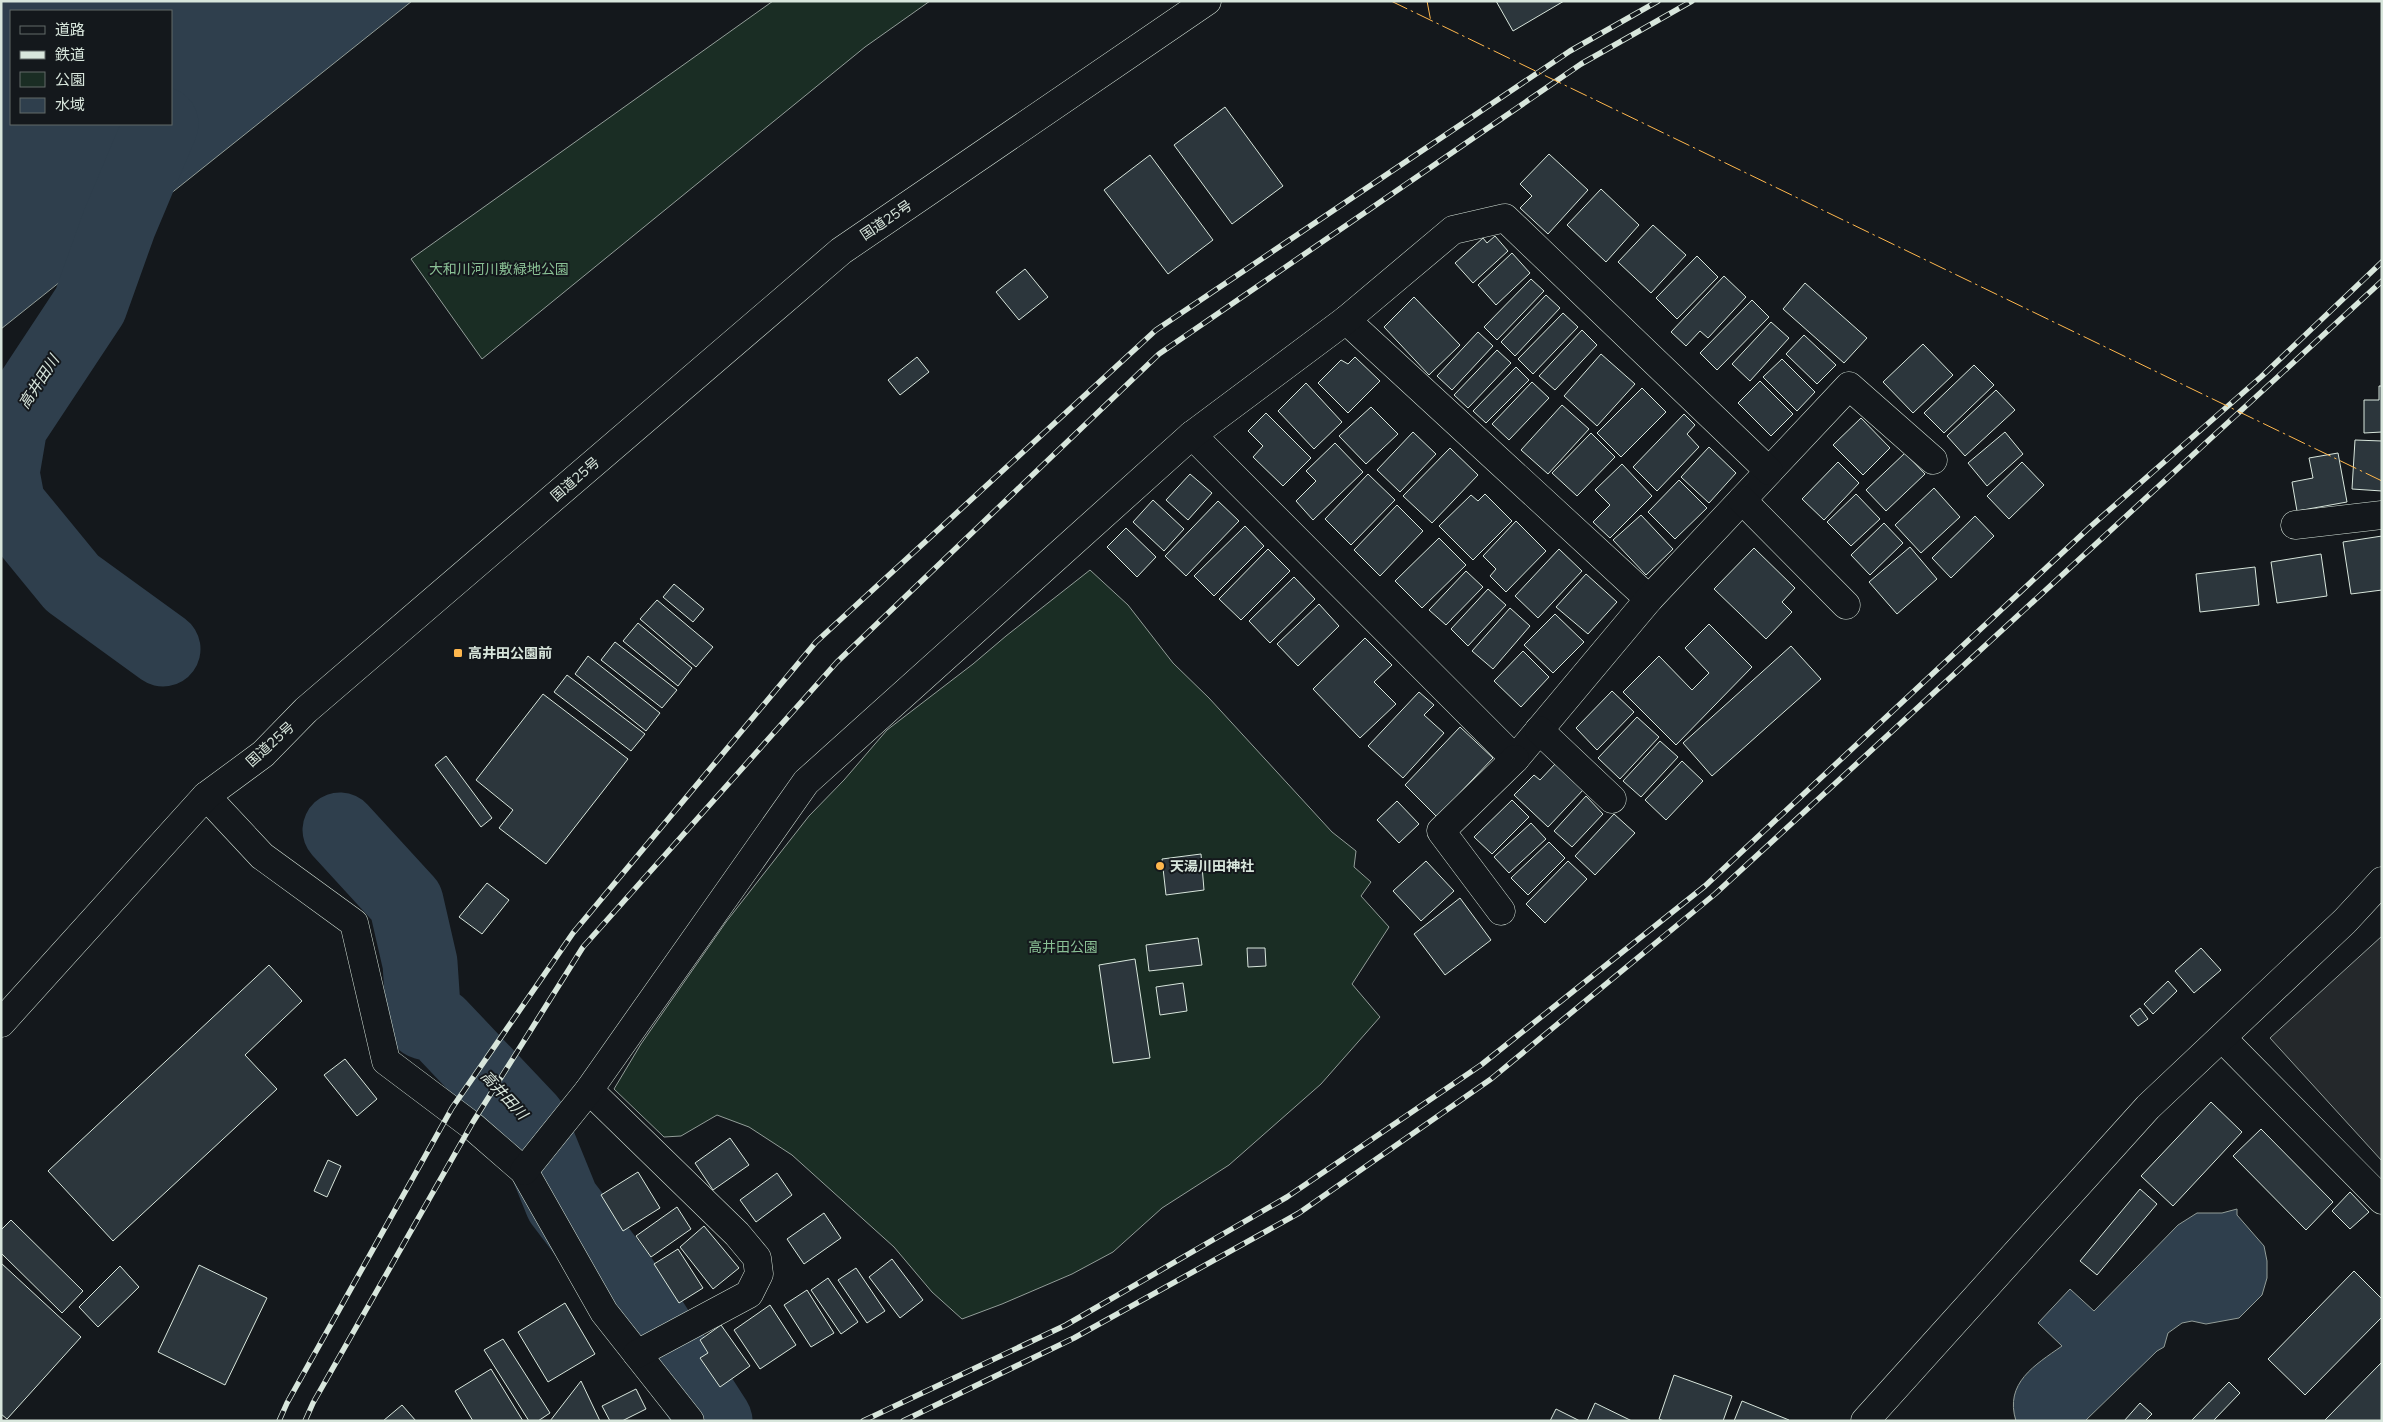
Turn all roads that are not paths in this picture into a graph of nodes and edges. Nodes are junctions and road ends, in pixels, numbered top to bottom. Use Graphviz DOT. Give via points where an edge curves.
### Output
graph roads {
  1 [pos="1207,1"];
  2 [pos="1346,320"];
  3 [pos="1192,435"];
  4 [pos="1933,460"];
  5 [pos="1769,471"];
  6 [pos="1742,500"];
  7 [pos="2382,515"];
  8 [pos="2296,525"];
  9 [pos="1649,599"];
  10 [pos="1846,605"];
  11 [pos="1538,730"];
  12 [pos="1515,759"];
  13 [pos="206,796"];
  14 [pos="1612,799"];
  15 [pos="2382,881"];
  16 [pos="1501,911"];
  17 [pos="1,1023"];
  18 [pos="2222,1038"];
  19 [pos="588,1091"];
  20 [pos="525,1169"];
  21 [pos="2382,1200"];
  22 [pos="637,1354"];
  23 [pos="690,1421"];
  24 [pos="1865,1421"];
  1 -- 13 [label="main road, 国道25号" via="841,251 306,710 263,754"];
  2 -- 3 [label="main road"];
  2 -- 5 [label="main road" via="1453,230 1506,218"];
  2 -- 9 [label="main road"];
  3 -- 12 [label="main road"];
  3 -- 19 [label="main road" via="806,782"];
  4 -- 5 [label="main road" via="1849,386"];
  5 -- 6 [label="main road"];
  6 -- 9 [label="main road"];
  6 -- 10 [label="main road"];
  7 -- 8 [label="main road"];
  9 -- 11 [label="main road"];
  11 -- 12 [label="main road"];
  11 -- 14 [label="main road"];
  12 -- 16 [label="main road" via="1441,831"];
  13 -- 17 [label="main road, 国道25号"];
  13 -- 20 [label="main road" via="262,856 354,923 386,1062"];
  15 -- 18 [label="main road" via="2345,921"];
  18 -- 21 [label="main road"];
  18 -- 24 [label="main road" via="2148,1107"];
  19 -- 20 [label="main road"];
  19 -- 22 [label="main road" via="737,1234 757,1258 759,1274 749,1294"];
  20 -- 22 [label="main road" via="604,1312"];
  22 -- 23 [label="main road"];
}
